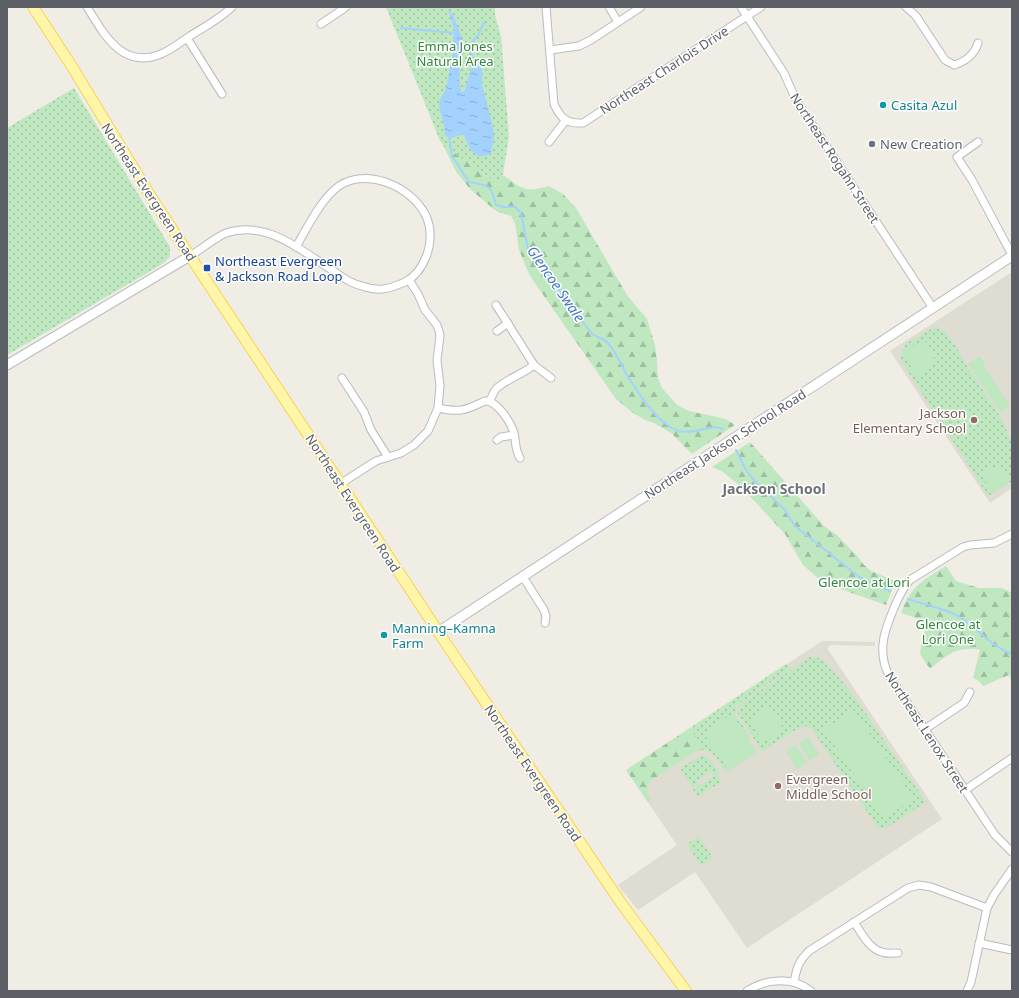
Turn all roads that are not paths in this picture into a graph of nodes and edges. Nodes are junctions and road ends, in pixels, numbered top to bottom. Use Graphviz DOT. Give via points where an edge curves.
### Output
graph roads {
  1 [pos="87,7"];
  2 [pos="232,7"];
  3 [pos="346,7"];
  4 [pos="546,7"];
  5 [pos="609,7"];
  6 [pos="641,7"];
  7 [pos="741,7"];
  8 [pos="761,7"];
  9 [pos="906,7"];
  10 [pos="34,8"];
  11 [pos="747,16"];
  12 [pos="618,22"];
  13 [pos="321,24"];
  14 [pos="186,38"];
  15 [pos="978,43"];
  16 [pos="550,50"];
  17 [pos="222,94"];
  18 [pos="566,120"];
  19 [pos="549,142"];
  20 [pos="978,142"];
  21 [pos="296,247"];
  22 [pos="190,256"];
  23 [pos="1012,256"];
  24 [pos="409,280"];
  25 [pos="496,305"];
  26 [pos="933,308"];
  27 [pos="508,323"];
  28 [pos="497,331"];
  29 [pos="7,365"];
  30 [pos="534,365"];
  31 [pos="342,378"];
  32 [pos="551,378"];
  33 [pos="491,399"];
  34 [pos="438,408"];
  35 [pos="514,435"];
  36 [pos="497,440"];
  37 [pos="388,457"];
  38 [pos="520,458"];
  39 [pos="340,484"];
  40 [pos="1012,534"];
  41 [pos="523,577"];
  42 [pos="545,623"];
  43 [pos="438,632"];
  44 [pos="970,692"];
  45 [pos="925,730"];
  46 [pos="1012,758"];
  47 [pos="965,790"];
  48 [pos="1012,852"];
  49 [pos="1012,869"];
  50 [pos="987,908"];
  51 [pos="854,922"];
  52 [pos="979,943"];
  53 [pos="1012,950"];
  54 [pos="898,953"];
  55 [pos="794,982"];
  56 [pos="686,991"];
  57 [pos="747,991"];
  58 [pos="812,991"];
  59 [pos="967,991"];
  1 -- 14 [label="street" via="110,42 131,56 150,57 162,54"];
  2 -- 14 [label="street"];
  3 -- 13 [label="street"];
  4 -- 16 [label="street"];
  5 -- 12 [label="street"];
  6 -- 12 [label="street"];
  7 -- 11 [label="street, Northeast Rogahn Street"];
  8 -- 11 [label="street, Northeast Charlois Drive"];
  9 -- 15 [label="street" via="916,16 948,63 954,65 962,62 974,53"];
  10 -- 22 [label="main road, Northeast Evergreen Road"];
  11 -- 18 [label="street, Northeast Charlois Drive" via="583,123"];
  11 -- 26 [label="street, Northeast Rogahn Street" via="784,73 796,100"];
  12 -- 16 [label="street" via="579,46"];
  14 -- 17 [label="street"];
  16 -- 18 [label="street" via="554,104 559,115"];
  18 -- 19 [label="street"];
  20 -- 23 [label="street" via="956,157 972,180"];
  21 -- 22 [label="street" via="275,235 259,230 242,230 225,234"];
  21 -- 24 [label="street" via="359,286 374,290 391,288"];
  21 -- 24 [label="street" via="335,189 362,178 377,179 407,194 417,202 427,217 430,233 429,250 418,272"];
  22 -- 29 [label="street"];
  22 -- 39 [label="main road, Northeast Evergreen Road"];
  23 -- 26 [label="street, Northeast Jackson School Road"];
  24 -- 34 [label="street" via="439,331"];
  25 -- 27 [label="street"];
  26 -- 41 [label="street, Northeast Jackson School Road"];
  27 -- 28 [label="street"];
  27 -- 30 [label="street"];
  30 -- 32 [label="street"];
  30 -- 33 [label="street" via="495,390"];
  31 -- 37 [label="street"];
  33 -- 34 [label="street" via="462,411"];
  33 -- 35 [label="street" via="511,426"];
  34 -- 37 [label="street" via="422,438 409,449"];
  35 -- 36 [label="street"];
  35 -- 38 [label="street"];
  37 -- 39 [label="street" via="376,461"];
  39 -- 43 [label="main road, Northeast Evergreen Road"];
  40 -- 45 [label="street, Northeast Lenox Street" via="994,543 966,546 953,552 910,580 897,600 884,638 885,668"];
  41 -- 42 [label="street" via="544,610"];
  41 -- 43 [label="street, Northeast Jackson School Road"];
  43 -- 56 [label="main road, Northeast Evergreen Road" via="621,903"];
  44 -- 45 [label="street" via="964,704"];
  45 -- 47 [label="street, Northeast Lenox Street"];
  46 -- 47 [label="street"];
  47 -- 48 [label="street, Northeast Lenox Street" via="995,835"];
  49 -- 50 [label="street"];
  50 -- 51 [label="street" via="919,885 905,889"];
  50 -- 52 [label="street"];
  51 -- 54 [label="street" via="875,949 882,953"];
  51 -- 55 [label="street" via="809,951 797,966"];
  52 -- 53 [label="street"];
  52 -- 59 [label="street"];
  55 -- 57 [label="street" via="777,981"];
  55 -- 58 [label="street"];
}
